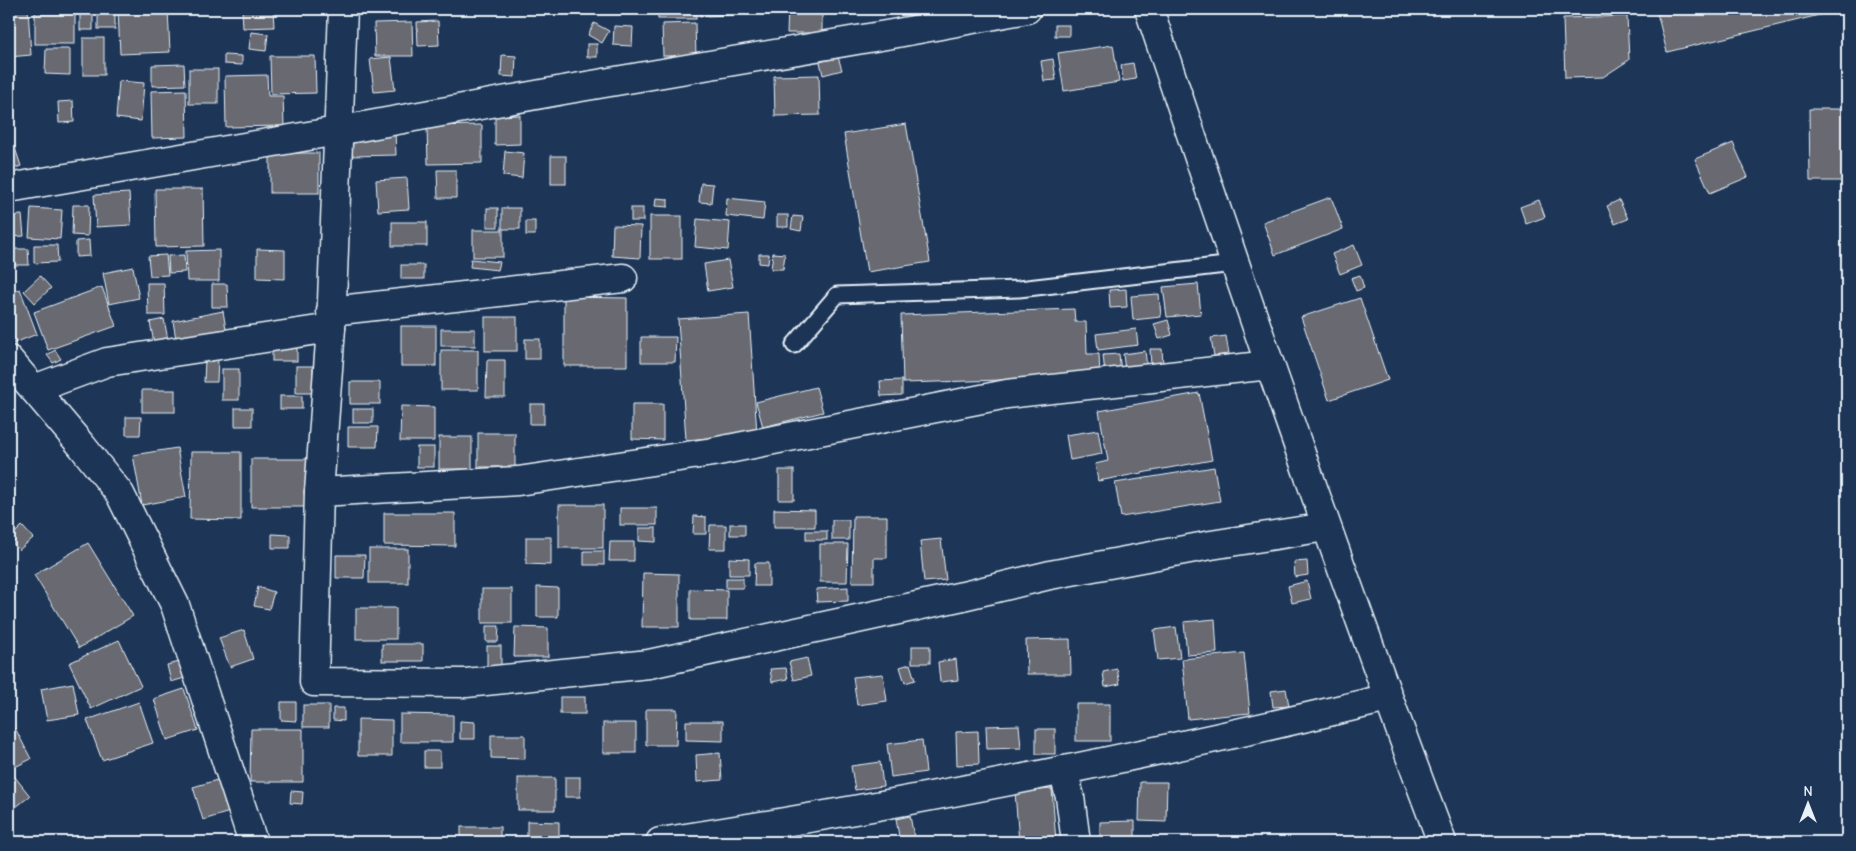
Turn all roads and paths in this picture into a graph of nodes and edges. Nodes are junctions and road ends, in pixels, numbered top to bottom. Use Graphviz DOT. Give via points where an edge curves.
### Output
graph roads {
  1 [pos="343,9"];
  2 [pos="1027,9"];
  3 [pos="1149,9"];
  4 [pos="337,131"];
  5 [pos="9,188"];
  6 [pos="1234,264"];
  7 [pos="623,278"];
  8 [pos="331,319"];
  9 [pos="794,346"];
  10 [pos="9,360"];
  11 [pos="1270,365"];
  12 [pos="34,389"];
  13 [pos="319,492"];
  14 [pos="1326,527"];
  15 [pos="1388,698"];
  16 [pos="1063,770"];
  17 [pos="253,842"];
  18 [pos="660,842"];
  19 [pos="1076,842"];
  20 [pos="1442,842"];
  1 -- 4 [label="street"];
  2 -- 4 [label="street"];
  3 -- 6 [label="street"];
  4 -- 5 [label="street"];
  4 -- 8 [label="street"];
  6 -- 9 [label="lane" via="1018,289 837,295"];
  6 -- 11 [label="street"];
  7 -- 8 [label="street"];
  8 -- 12 [label="street" via="107,362"];
  8 -- 13 [label="street"];
  10 -- 12 [label="street"];
  11 -- 13 [label="street" via="1007,394 713,452 518,481"];
  11 -- 14 [label="street"];
  12 -- 17 [label="street" via="120,494 175,605"];
  13 -- 14 [label="street" via="314,682 466,683 649,664 1050,575"];
  14 -- 15 [label="street"];
  15 -- 16 [label="street"];
  15 -- 20 [label="street"];
  16 -- 18 [label="street"];
  16 -- 19 [label="street"];
}
